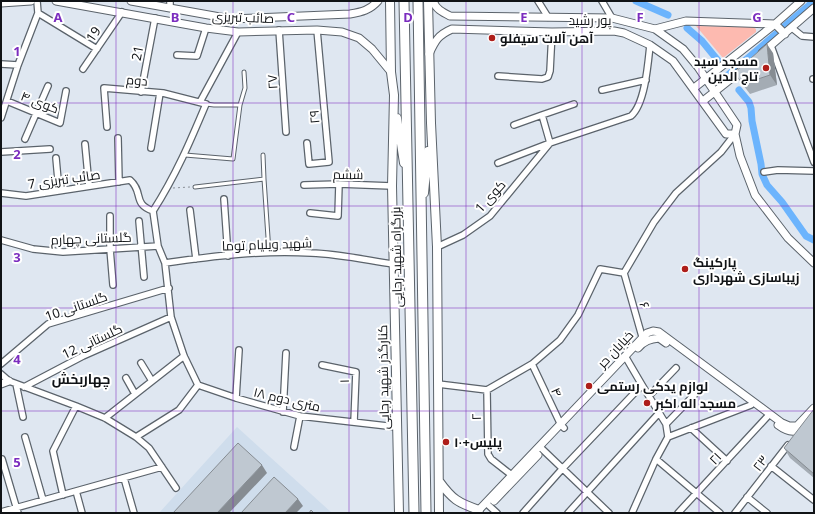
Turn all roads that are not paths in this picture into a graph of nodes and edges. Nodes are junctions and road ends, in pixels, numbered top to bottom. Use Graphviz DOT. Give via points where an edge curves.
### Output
graph roads {
  1 [pos="18,1"];
  2 [pos="31,1"];
  3 [pos="37,1"];
  4 [pos="56,1"];
  5 [pos="131,1"];
  6 [pos="378,1"];
  7 [pos="390,1"];
  8 [pos="404,1"];
  9 [pos="418,1"];
  10 [pos="428,1"];
  11 [pos="433,1"];
  12 [pos="538,1"];
  13 [pos="602,1"];
  14 [pos="801,1"];
  15 [pos="69,2"];
  16 [pos="1,3"];
  17 [pos="170,5"];
  18 [pos="814,8"];
  19 [pos="122,12"];
  20 [pos="38,13"];
  21 [pos="548,17"];
  22 [pos="155,18"];
  23 [pos="612,18"];
  24 [pos="775,24"];
  25 [pos="206,28"];
  26 [pos="655,28"];
  27 [pos="792,28"];
  28 [pos="279,30"];
  29 [pos="317,30"];
  30 [pos="238,32"];
  31 [pos="552,32"];
  32 [pos="784,34"];
  33 [pos="814,37"];
  34 [pos="650,45"];
  35 [pos="771,46"];
  36 [pos="96,49"];
  37 [pos="177,54"];
  38 [pos="429,54"];
  39 [pos="758,57"];
  40 [pos="1,64"];
  41 [pos="18,65"];
  42 [pos="746,67"];
  43 [pos="83,69"];
  44 [pos="244,72"];
  45 [pos="391,72"];
  46 [pos="498,76"];
  47 [pos="706,79"];
  48 [pos="646,80"];
  49 [pos="48,86"];
  50 [pos="694,88"];
  51 [pos="602,90"];
  52 [pos="66,91"];
  53 [pos="141,92"];
  54 [pos="715,92"];
  55 [pos="160,93"];
  56 [pos="394,95"];
  57 [pos="7,101"];
  58 [pos="703,101"];
  59 [pos="200,102"];
  60 [pos="206,104"];
  61 [pos="574,104"];
  62 [pos="240,105"];
  63 [pos="36,112"];
  64 [pos="542,115"];
  65 [pos="1,118"];
  66 [pos="431,123"];
  67 [pos="514,125"];
  68 [pos="107,127"];
  69 [pos="286,132"];
  70 [pos="735,134"];
  71 [pos="118,138"];
  72 [pos="25,139"];
  73 [pos="550,143"];
  74 [pos="85,144"];
  75 [pos="307,144"];
  76 [pos="151,148"];
  77 [pos="50,149"];
  78 [pos="1,152"];
  79 [pos="263,155"];
  80 [pos="185,156"];
  81 [pos="56,158"];
  82 [pos="498,162"];
  83 [pos="814,162"];
  84 [pos="814,171"];
  85 [pos="764,172"];
  86 [pos="264,180"];
  87 [pos="119,182"];
  88 [pos="339,184"];
  89 [pos="407,184"];
  90 [pos="304,185"];
  91 [pos="89,186"];
  92 [pos="392,186"];
  93 [pos="195,187"];
  94 [pos="59,191"];
  95 [pos="1,193"];
  96 [pos="224,199"];
  97 [pos="190,210"];
  98 [pos="153,211"];
  99 [pos="310,213"];
  100 [pos="110,216"];
  101 [pos="139,221"];
  102 [pos="421,226"];
  103 [pos="1,240"];
  104 [pos="158,246"];
  105 [pos="141,247"];
  106 [pos="437,247"];
  107 [pos="110,249"];
  108 [pos="269,252"];
  109 [pos="228,256"];
  110 [pos="196,259"];
  111 [pos="165,263"];
  112 [pos="814,263"];
  113 [pos="393,264"];
  114 [pos="624,273"];
  115 [pos="144,277"];
  116 [pos="113,285"];
  117 [pos="169,288"];
  118 [pos="171,318"];
  119 [pos="643,340"];
  120 [pos="239,350"];
  121 [pos="286,353"];
  122 [pos="184,356"];
  123 [pos="626,358"];
  124 [pos="141,363"];
  125 [pos="1,364"];
  126 [pos="532,364"];
  127 [pos="322,365"];
  128 [pos="676,368"];
  129 [pos="1,374"];
  130 [pos="126,378"];
  131 [pos="152,381"];
  132 [pos="13,382"];
  133 [pos="1,384"];
  134 [pos="438,384"];
  135 [pos="198,385"];
  136 [pos="642,385"];
  137 [pos="24,387"];
  138 [pos="486,390"];
  139 [pos="699,390"];
  140 [pos="135,394"];
  141 [pos="649,396"];
  142 [pos="236,398"];
  143 [pos="751,405"];
  144 [pos="76,406"];
  145 [pos="814,408"];
  146 [pos="283,412"];
  147 [pos="659,414"];
  148 [pos="300,416"];
  149 [pos="23,417"];
  150 [pos="767,417"];
  151 [pos="105,418"];
  152 [pos="814,418"];
  153 [pos="354,422"];
  154 [pos="666,424"];
  155 [pos="562,426"];
  156 [pos="396,427"];
  157 [pos="691,428"];
  158 [pos="798,429"];
  159 [pos="25,437"];
  160 [pos="136,437"];
  161 [pos="668,437"];
  162 [pos="294,447"];
  163 [pos="542,448"];
  164 [pos="2,459"];
  165 [pos="656,459"];
  166 [pos="727,461"];
  167 [pos="771,466"];
  168 [pos="162,467"];
  169 [pos="563,468"];
  170 [pos="514,477"];
  171 [pos="124,478"];
  172 [pos="439,481"];
  173 [pos="176,488"];
  174 [pos="76,491"];
  175 [pos="587,492"];
  176 [pos="697,493"];
  177 [pos="63,495"];
  178 [pos="747,497"];
  179 [pos="43,500"];
  180 [pos="814,500"];
  181 [pos="488,504"];
  182 [pos="17,510"];
  183 [pos="1,512"];
  184 [pos="480,512"];
  185 [pos="82,513"];
  186 [pos="134,513"];
  187 [pos="399,513"];
  188 [pos="414,513"];
  189 [pos="426,513"];
  190 [pos="439,513"];
  191 [pos="497,513"];
  192 [pos="523,513"];
  193 [pos="568,513"];
  194 [pos="609,513"];
  195 [pos="632,513"];
  196 [pos="678,513"];
  197 [pos="720,513"];
  198 [pos="735,513"];
  199 [pos="767,513"];
  1 -- 2 [label="street"];
  1 -- 16 [label="street"];
  3 -- 20 [label="street"];
  4 -- 15 [label="street, صائب تبریزی"];
  5 -- 17 [label="street, صائب تبریزی"];
  6 -- 17 [label="street, صائب تبریزی" via="363,12 350,14 231,19"];
  7 -- 45 [label="main road, کنارگذر شهید رجایی"];
  8 -- 89 [label="highway, بزرگراه شهید رجایی"];
  9 -- 102 [label="highway, بزرگراه شهید رجایی"];
  10 -- 38 [label="main road"];
  11 -- 21 [label="street, پور رشید" via="441,12 450,16"];
  12 -- 21 [label="street"];
  13 -- 23 [label="street"];
  14 -- 24 [label="street"];
  15 -- 19 [label="street, صائب تبریزی"];
  18 -- 27 [label="street"];
  19 -- 22 [label="street, صائب تبریزی"];
  19 -- 36 [label="street, 19"];
  20 -- 36 [label="street"];
  20 -- 41 [label="street"];
  21 -- 23 [label="street, پور رشید"];
  22 -- 25 [label="street, صائب تبریزی"];
  22 -- 53 [label="street, 21"];
  23 -- 26 [label="street, پور رشید"];
  24 -- 26 [label="street" via="686,21"];
  24 -- 32 [label="street"];
  24 -- 47 [label="street"];
  25 -- 30 [label="street, صائب تبریزی"];
  25 -- 37 [label="street" via="198,56"];
  26 -- 47 [label="street, پور رشید" via="683,49"];
  27 -- 32 [label="street"];
  27 -- 33 [label="street" via="802,36"];
  28 -- 29 [label="street, صائب تبریزی"];
  28 -- 30 [label="street, صائب تبریزی"];
  28 -- 69 [label="street, ۲۷"];
  29 -- 45 [label="street, صائب تبریزی" via="342,32 359,38"];
  29 -- 75 [label="street, ۲۹" via="329,162 309,164"];
  30 -- 59 [label="street"];
  31 -- 34 [label="street, پور رشید" via="614,31"];
  31 -- 38 [label="street, پور رشید" via="452,29 436,39"];
  31 -- 46 [label="street" via="548,76 542,79"];
  32 -- 35 [label="street"];
  34 -- 48 [label="street"];
  34 -- 50 [label="street, پور رشید" via="673,61"];
  35 -- 39 [label="street"];
  35 -- 83 [label="street"];
  36 -- 43 [label="street, 19"];
  38 -- 66 [label="main road"];
  40 -- 41 [label="street"];
  41 -- 57 [label="street"];
  42 -- 54 [label="street"];
  44 -- 62 [label="lane" via="245,88"];
  45 -- 56 [label="main road, کنارگذر شهید رجایی"];
  47 -- 50 [label="street"];
  47 -- 54 [label="street, پور رشید"];
  48 -- 51 [label="street"];
  48 -- 73 [label="street" via="637,112 631,116"];
  49 -- 63 [label="street"];
  50 -- 58 [label="street, پور رشید"];
  52 -- 63 [label="street, کوی ۴" via="60,123"];
  53 -- 55 [label="street, دوم"];
  53 -- 68 [label="street, دوم" via="104,88"];
  54 -- 58 [label="street"];
  54 -- 70 [label="street, پور رشید" via="737,125"];
  55 -- 59 [label="street, دوم"];
  55 -- 76 [label="street"];
  56 -- 89 [label="main road"];
  56 -- 92 [label="main road, کنارگذر شهید رجایی"];
  57 -- 63 [label="street, کوی ۴"];
  57 -- 65 [label="street"];
  58 -- 70 [label="street, پور رشید" via="726,134"];
  59 -- 60 [label="street, دوم"];
  60 -- 62 [label="lane"];
  60 -- 80 [label="street"];
  61 -- 64 [label="street"];
  62 -- 80 [label="lane" via="233,159"];
  63 -- 72 [label="street"];
  64 -- 67 [label="street"];
  64 -- 73 [label="street"];
  66 -- 102 [label="main road"];
  66 -- 106 [label="main road"];
  70 -- 112 [label="street" via="740,156 755,195 788,238"];
  70 -- 114 [label="street" via="721,152 676,193 654,222"];
  71 -- 87 [label="street"];
  73 -- 82 [label="street"];
  73 -- 106 [label="street, کوی 1" via="490,216 463,235"];
  74 -- 91 [label="street"];
  77 -- 78 [label="street"];
  79 -- 86 [label="lane"];
  80 -- 98 [label="street"];
  81 -- 94 [label="street"];
  84 -- 85 [label="street"];
  86 -- 93 [label="lane"];
  86 -- 108 [label="lane"];
  87 -- 91 [label="street, صائب تبریزی 7"];
  87 -- 98 [label="street, صائب تبریزی 7" via="130,180 136,185 141,204"];
  88 -- 90 [label="street, ششم"];
  88 -- 92 [label="street, ششم"];
  88 -- 99 [label="street" via="338,216"];
  89 -- 188 [label="highway, بزرگراه شهید رجایی"];
  91 -- 94 [label="street, صائب تبریزی 7"];
  92 -- 113 [label="main road, کنارگذر شهید رجایی"];
  94 -- 95 [label="street, صائب تبریزی 7" via="26,196"];
  96 -- 109 [label="street"];
  97 -- 110 [label="street"];
  98 -- 104 [label="street"];
  100 -- 107 [label="street"];
  101 -- 105 [label="street"];
  102 -- 189 [label="highway, بزرگراه شهید رجایی"];
  103 -- 107 [label="street, گلستانی چهارم" via="33,249 63,252"];
  104 -- 105 [label="street, گلستانی چهارم"];
  104 -- 111 [label="street"];
  105 -- 107 [label="street, گلستانی چهارم"];
  105 -- 115 [label="street"];
  106 -- 134 [label="main road"];
  107 -- 116 [label="street"];
  108 -- 109 [label="street, شهید ویلیام توما"];
  108 -- 113 [label="street, شهید ویلیام توما" via="312,253"];
  109 -- 110 [label="street, شهید ویلیام توما"];
  110 -- 111 [label="street, شهید ویلیام توما"];
  111 -- 117 [label="street"];
  113 -- 156 [label="main road, کنارگذر شهید رجایی"];
  114 -- 119 [label="street, ۶"];
  114 -- 126 [label="street" via="600,269 578,314 560,340"];
  117 -- 118 [label="street"];
  117 -- 125 [label="street, گلستانی 10" via="48,324"];
  118 -- 122 [label="street"];
  118 -- 137 [label="street, گلستانی 12" via="83,356"];
  119 -- 123 [label="street, خیابان حر"];
  119 -- 143 [label="street, خیابان حر" via="659,338"];
  119 -- 158 [label="street, خیابان حر" via="647,333 659,332 782,423"];
  120 -- 142 [label="street"];
  121 -- 146 [label="street"];
  122 -- 131 [label="street"];
  122 -- 135 [label="street"];
  123 -- 136 [label="street"];
  123 -- 155 [label="street, خیابان حر"];
  124 -- 131 [label="street"];
  126 -- 138 [label="street"];
  126 -- 155 [label="street, ۴"];
  127 -- 153 [label="street, ۱" via="356,372"];
  128 -- 141 [label="street"];
  129 -- 132 [label="street"];
  130 -- 140 [label="street"];
  131 -- 140 [label="street"];
  132 -- 133 [label="street"];
  132 -- 137 [label="street"];
  132 -- 149 [label="street"];
  134 -- 138 [label="street"];
  134 -- 172 [label="main road"];
  135 -- 142 [label="street, ۱۸ متری دوم"];
  135 -- 160 [label="street" via="178,410"];
  136 -- 141 [label="street"];
  136 -- 169 [label="street"];
  137 -- 144 [label="street"];
  138 -- 170 [label="street, ۲" via="488,454 490,459"];
  139 -- 154 [label="street"];
  140 -- 151 [label="street"];
  141 -- 147 [label="street"];
  142 -- 146 [label="street, ۱۸ متری دوم"];
  143 -- 150 [label="street, خیابان حر"];
  143 -- 157 [label="street"];
  144 -- 151 [label="street"];
  144 -- 177 [label="street" via="53,451"];
  145 -- 158 [label="street"];
  146 -- 148 [label="street, ۱۸ متری دوم"];
  147 -- 154 [label="street"];
  147 -- 175 [label="street"];
  148 -- 153 [label="street, ۱۸ متری دوم"];
  148 -- 162 [label="street"];
  150 -- 158 [label="street, خیابان حر" via="788,432"];
  150 -- 166 [label="street, ۲۱"];
  151 -- 160 [label="street"];
  152 -- 158 [label="street"];
  153 -- 156 [label="street, ۱۸ متری دوم"];
  154 -- 161 [label="street"];
  155 -- 163 [label="street, خیابان حر"];
  156 -- 187 [label="main road, کنارگذر شهید رجایی"];
  157 -- 161 [label="street"];
  157 -- 166 [label="street"];
  158 -- 167 [label="street, ۲۳"];
  159 -- 179 [label="street"];
  160 -- 168 [label="street" via="149,448"];
  161 -- 165 [label="street"];
  163 -- 169 [label="street"];
  163 -- 170 [label="street, خیابان حر"];
  164 -- 182 [label="street"];
  165 -- 176 [label="street"];
  165 -- 195 [label="street"];
  166 -- 176 [label="street, ۲۱"];
  167 -- 178 [label="street, ۲۳"];
  167 -- 180 [label="street"];
  168 -- 171 [label="street"];
  168 -- 173 [label="street"];
  169 -- 175 [label="street"];
  169 -- 192 [label="street"];
  170 -- 181 [label="street, خیابان حر"];
  171 -- 174 [label="street"];
  171 -- 186 [label="street"];
  172 -- 184 [label="main road" via="449,495 463,505"];
  172 -- 190 [label="main road"];
  174 -- 177 [label="street"];
  174 -- 185 [label="street"];
  175 -- 193 [label="street"];
  175 -- 194 [label="street"];
  176 -- 196 [label="street, ۲۱"];
  176 -- 197 [label="street"];
  177 -- 179 [label="street"];
  178 -- 198 [label="street, ۲۳"];
  178 -- 199 [label="street"];
  179 -- 182 [label="street"];
  181 -- 184 [label="street, خیابان حر"];
  181 -- 191 [label="street"];
  182 -- 183 [label="street"];
}
